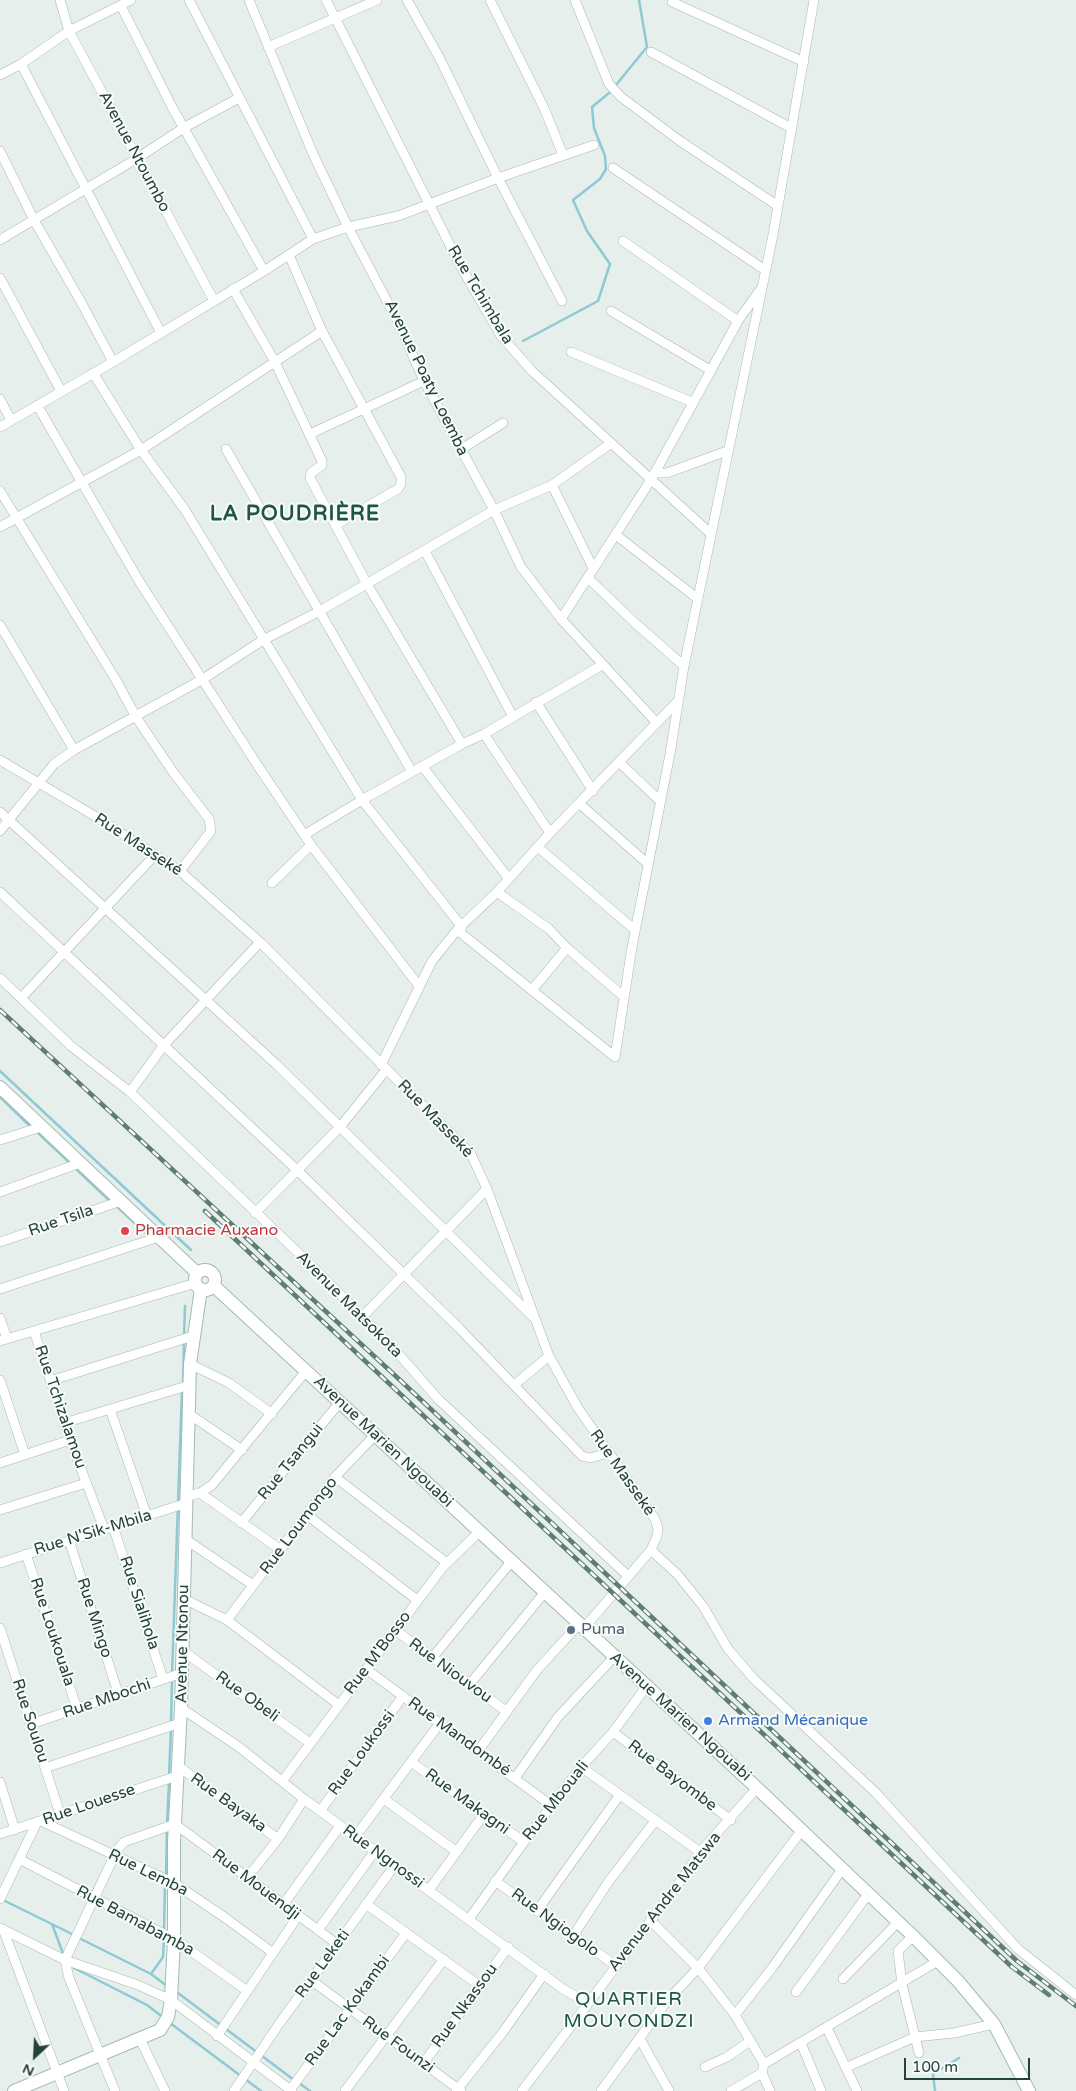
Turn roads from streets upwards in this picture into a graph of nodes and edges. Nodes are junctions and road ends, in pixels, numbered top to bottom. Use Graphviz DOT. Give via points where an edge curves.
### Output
graph roads {
  1 [pos="60,0"];
  2 [pos="131,0"];
  3 [pos="189,0"];
  4 [pos="249,0"];
  5 [pos="326,0"];
  6 [pos="376,0"];
  7 [pos="407,0"];
  8 [pos="490,0"];
  9 [pos="575,0"];
  10 [pos="812,1"];
  11 [pos="672,2"];
  12 [pos="121,6"];
  13 [pos="334,19"];
  14 [pos="69,31"];
  15 [pos="268,47"];
  16 [pos="651,52"];
  17 [pos="804,62"];
  18 [pos="21,64"];
  19 [pos="0,73"];
  20 [pos="239,98"];
  21 [pos="185,127"];
  22 [pos="792,128"];
  23 [pos="594,145"];
  24 [pos="0,151"];
  25 [pos="563,155"];
  26 [pos="136,159"];
  27 [pos="613,168"];
  28 [pos="498,178"];
  29 [pos="86,189"];
  30 [pos="428,203"];
  31 [pos="778,206"];
  32 [pos="34,220"];
  33 [pos="348,226"];
  34 [pos="314,239"];
  35 [pos="0,240"];
  36 [pos="623,241"];
  37 [pos="289,255"];
  38 [pos="765,270"];
  39 [pos="264,271"];
  40 [pos="0,278"];
  41 [pos="762,288"];
  42 [pos="233,289"];
  43 [pos="214,301"];
  44 [pos="562,301"];
  45 [pos="611,311"];
  46 [pos="738,321"];
  47 [pos="322,331"];
  48 [pos="161,333"];
  49 [pos="571,352"];
  50 [pos="112,362"];
  51 [pos="275,362"];
  52 [pos="710,370"];
  53 [pos="93,373"];
  54 [pos="424,381"];
  55 [pos="62,391"];
  56 [pos="0,399"];
  57 [pos="692,402"];
  58 [pos="37,406"];
  59 [pos="363,410"];
  60 [pos="11,420"];
  61 [pos="503,423"];
  62 [pos="0,427"];
  63 [pos="310,434"];
  64 [pos="610,444"];
  65 [pos="226,449"];
  66 [pos="141,450"];
  67 [pos="460,450"];
  68 [pos="727,451"];
  69 [pos="653,476"];
  70 [pos="83,484"];
  71 [pos="552,484"];
  72 [pos="0,491"];
  73 [pos="494,510"];
  74 [pos="16,519"];
  75 [pos="335,524"];
  76 [pos="0,527"];
  77 [pos="710,533"];
  78 [pos="616,536"];
  79 [pos="425,550"];
  80 [pos="593,568"];
  81 [pos="588,578"];
  82 [pos="368,584"];
  83 [pos="698,599"];
  84 [pos="318,612"];
  85 [pos="561,619"];
  86 [pos="0,625"];
  87 [pos="263,640"];
  88 [pos="602,665"];
  89 [pos="684,666"];
  90 [pos="203,679"];
  91 [pos="679,700"];
  92 [pos="536,702"];
  93 [pos="136,717"];
  94 [pos="512,717"];
  95 [pos="656,722"];
  96 [pos="484,734"];
  97 [pos="462,744"];
  98 [pos="74,750"];
  99 [pos="0,760"];
  100 [pos="620,763"];
  101 [pos="422,766"];
  102 [pos="412,772"];
  103 [pos="40,783"];
  104 [pos="592,791"];
  105 [pos="362,800"];
  106 [pos="660,801"];
  107 [pos="580,804"];
  108 [pos="0,812"];
  109 [pos="10,821"];
  110 [pos="0,831"];
  111 [pos="550,833"];
  112 [pos="304,835"];
  113 [pos="311,845"];
  114 [pos="539,848"];
  115 [pos="154,856"];
  116 [pos="648,864"];
  117 [pos="180,871"];
  118 [pos="509,879"];
  119 [pos="272,883"];
  120 [pos="0,892"];
  121 [pos="498,892"];
  122 [pos="105,907"];
  123 [pos="460,929"];
  124 [pos="635,930"];
  125 [pos="260,942"];
  126 [pos="567,948"];
  127 [pos="64,952"];
  128 [pos="0,978"];
  129 [pos="419,986"];
  130 [pos="532,990"];
  131 [pos="623,996"];
  132 [pos="21,998"];
  133 [pos="205,1000"];
  134 [pos="164,1045"];
  135 [pos="384,1067"];
  136 [pos="2,1091"];
  137 [pos="130,1092"];
  138 [pos="41,1127"];
  139 [pos="340,1127"];
  140 [pos="0,1140"];
  141 [pos="80,1163"];
  142 [pos="298,1170"];
  143 [pos="487,1188"];
  144 [pos="0,1192"];
  145 [pos="121,1201"];
  146 [pos="255,1213"];
  147 [pos="445,1229"];
  148 [pos="159,1237"];
  149 [pos="0,1242"];
  150 [pos="402,1274"];
  151 [pos="202,1283"];
  152 [pos="0,1289"];
  153 [pos="362,1317"];
  154 [pos="0,1318"];
  155 [pos="535,1319"];
  156 [pos="34,1331"];
  157 [pos="193,1336"];
  158 [pos="3,1340"];
  159 [pos="549,1356"];
  160 [pos="190,1364"];
  161 [pos="306,1371"];
  162 [pos="0,1380"];
  163 [pos="50,1381"];
  164 [pos="514,1385"];
  165 [pos="190,1386"];
  166 [pos="340,1402"];
  167 [pos="110,1409"];
  168 [pos="189,1414"];
  169 [pos="272,1414"];
  170 [pos="64,1423"];
  171 [pos="375,1435"];
  172 [pos="70,1440"];
  173 [pos="242,1450"];
  174 [pos="608,1453"];
  175 [pos="25,1455"];
  176 [pos="0,1462"];
  177 [pos="335,1477"];
  178 [pos="86,1483"];
  179 [pos="191,1498"];
  180 [pos="0,1510"];
  181 [pos="307,1515"];
  182 [pos="147,1516"];
  183 [pos="241,1523"];
  184 [pos="109,1528"];
  185 [pos="479,1532"];
  186 [pos="184,1539"];
  187 [pos="69,1540"];
  188 [pos="281,1550"];
  189 [pos="651,1550"];
  190 [pos="26,1554"];
  191 [pos="511,1562"];
  192 [pos="0,1563"];
  193 [pos="447,1563"];
  194 [pos="628,1576"];
  195 [pos="253,1586"];
  196 [pos="545,1592"];
  197 [pos="184,1599"];
  198 [pos="417,1600"];
  199 [pos="227,1620"];
  200 [pos="582,1626"];
  201 [pos="395,1630"];
  202 [pos="1,1633"];
  203 [pos="183,1651"];
  204 [pos="614,1657"];
  205 [pos="432,1658"];
  206 [pos="366,1669"];
  207 [pos="182,1673"];
  208 [pos="164,1679"];
  209 [pos="469,1685"];
  210 [pos="646,1687"];
  211 [pos="118,1696"];
  212 [pos="402,1696"];
  213 [pos="339,1705"];
  214 [pos="181,1708"];
  215 [pos="77,1709"];
  216 [pos="506,1711"];
  217 [pos="180,1723"];
  218 [pos="440,1723"];
  219 [pos="31,1724"];
  220 [pos="613,1732"];
  221 [pos="310,1743"];
  222 [pos="478,1751"];
  223 [pos="411,1762"];
  224 [pos="581,1767"];
  225 [pos="45,1768"];
  226 [pos="178,1771"];
  227 [pos="515,1778"];
  228 [pos="283,1780"];
  229 [pos="0,1782"];
  230 [pos="757,1788"];
  231 [pos="619,1796"];
  232 [pos="304,1799"];
  233 [pos="384,1799"];
  234 [pos="552,1806"];
  235 [pos="321,1810"];
  236 [pos="60,1814"];
  237 [pos="484,1814"];
  238 [pos="730,1820"];
  239 [pos="654,1821"];
  240 [pos="39,1822"];
  241 [pos="175,1824"];
  242 [pos="340,1826"];
  243 [pos="15,1830"];
  244 [pos="802,1830"];
  245 [pos="0,1834"];
  246 [pos="356,1837"];
  247 [pos="278,1839"];
  248 [pos="524,1842"];
  249 [pos="375,1851"];
  250 [pos="457,1852"];
  251 [pos="700,1852"];
  252 [pos="114,1857"];
  253 [pos="19,1859"];
  254 [pos="395,1865"];
  255 [pos="843,1868"];
  256 [pos="248,1878"];
  257 [pos="495,1881"];
  258 [pos="174,1883"];
  259 [pos="429,1890"];
  260 [pos="869,1892"];
  261 [pos="0,1899"];
  262 [pos="93,1899"];
  263 [pos="366,1904"];
  264 [pos="283,1905"];
  265 [pos="536,1910"];
  266 [pos="298,1916"];
  267 [pos="469,1919"];
  268 [pos="650,1920"];
  269 [pos="898,1922"];
  270 [pos="2,1928"];
  271 [pos="318,1930"];
  272 [pos="406,1933"];
  273 [pos="573,1936"];
  274 [pos="913,1936"];
  275 [pos="174,1939"];
  276 [pos="337,1944"];
  277 [pos="508,1947"];
  278 [pos="272,1953"];
  279 [pos="444,1959"];
  280 [pos="64,1960"];
  281 [pos="938,1961"];
  282 [pos="616,1965"];
  283 [pos="698,1968"];
  284 [pos="544,1974"];
  285 [pos="843,1979"];
  286 [pos="312,1980"];
  287 [pos="902,1984"];
  288 [pos="480,1986"];
  289 [pos="246,1990"];
  290 [pos="796,1992"];
  291 [pos="1076,1995"];
  292 [pos="171,2000"];
  293 [pos="587,2003"];
  294 [pos="349,2009"];
  295 [pos="735,2015"];
  296 [pos="994,2024"];
  297 [pos="827,2028"];
  298 [pos="386,2035"];
  299 [pos="217,2036"];
  300 [pos="915,2037"];
  301 [pos="140,2039"];
  302 [pos="640,2039"];
  303 [pos="750,2041"];
  304 [pos="801,2043"];
  305 [pos="919,2053"];
  306 [pos="101,2054"];
  307 [pos="252,2062"];
  308 [pos="423,2064"];
  309 [pos="705,2067"];
  310 [pos="847,2067"];
  311 [pos="763,2069"];
  312 [pos="57,2072"];
  313 [pos="458,2090"];
  314 [pos="14,2091"];
  315 [pos="64,2091"];
  316 [pos="115,2091"];
  317 [pos="165,2091"];
  318 [pos="234,2091"];
  319 [pos="291,2091"];
  320 [pos="345,2091"];
  321 [pos="522,2091"];
  322 [pos="601,2091"];
  323 [pos="669,2091"];
  324 [pos="731,2091"];
  325 [pos="770,2091"];
  326 [pos="821,2091"];
  327 [pos="857,2091"];
  328 [pos="1029,2091"];
  1 -- 14 [label="street, Avenue Ntoumbo"];
  2 -- 12 [label="street"];
  3 -- 20 [label="street"];
  4 -- 15 [label="street, Avenue Poaty Loemba"];
  5 -- 13 [label="street, Rue Tchimbala"];
  6 -- 13 [label="street"];
  7 -- 28 [label="street"];
  8 -- 25 [label="street" via="544,108"];
  9 -- 31 [label="street" via="609,84 621,97"];
  10 -- 17 [label="street"];
  11 -- 17 [label="street"];
  12 -- 14 [label="street"];
  12 -- 21 [label="street"];
  13 -- 15 [label="street"];
  13 -- 30 [label="street, Rue Tchimbala"];
  14 -- 18 [label="street"];
  14 -- 26 [label="street, Avenue Ntoumbo"];
  15 -- 33 [label="street, Avenue Poaty Loemba" via="313,154"];
  16 -- 22 [label="street"];
  17 -- 22 [label="street"];
  18 -- 19 [label="street"];
  18 -- 29 [label="street"];
  20 -- 21 [label="street"];
  20 -- 34 [label="street"];
  21 -- 26 [label="street"];
  21 -- 39 [label="street"];
  22 -- 31 [label="street"];
  23 -- 25 [label="street"];
  24 -- 32 [label="street"];
  25 -- 28 [label="street"];
  26 -- 29 [label="street"];
  26 -- 43 [label="street, Avenue Ntoumbo"];
  27 -- 38 [label="street"];
  28 -- 30 [label="street"];
  28 -- 44 [label="street"];
  29 -- 32 [label="street"];
  29 -- 48 [label="street"];
  30 -- 33 [label="street" via="398,216"];
  30 -- 64 [label="street, Rue Tchimbala" via="501,336 532,371"];
  31 -- 38 [label="street"];
  32 -- 35 [label="street"];
  32 -- 50 [label="street"];
  33 -- 34 [label="street"];
  33 -- 54 [label="street, Avenue Poaty Loemba" via="398,322"];
  34 -- 37 [label="street"];
  36 -- 46 [label="street"];
  37 -- 39 [label="street"];
  37 -- 47 [label="street"];
  38 -- 41 [label="street"];
  39 -- 42 [label="street"];
  40 -- 55 [label="street"];
  41 -- 46 [label="street"];
  41 -- 68 [label="street"];
  42 -- 43 [label="street"];
  42 -- 51 [label="street"];
  43 -- 48 [label="street"];
  45 -- 52 [label="street"];
  46 -- 52 [label="street"];
  47 -- 51 [label="street"];
  47 -- 59 [label="street"];
  48 -- 50 [label="street"];
  49 -- 57 [label="street"];
  50 -- 53 [label="street"];
  51 -- 63 [label="street"];
  51 -- 66 [label="street"];
  52 -- 57 [label="street"];
  53 -- 55 [label="street"];
  53 -- 66 [label="street"];
  54 -- 59 [label="street"];
  54 -- 67 [label="street, Avenue Poaty Loemba"];
  55 -- 58 [label="street"];
  56 -- 60 [label="street"];
  57 -- 69 [label="street"];
  58 -- 60 [label="street"];
  58 -- 70 [label="street"];
  59 -- 63 [label="street"];
  59 -- 75 [label="street" via="401,484"];
  60 -- 62 [label="street"];
  61 -- 67 [label="street"];
  63 -- 75 [label="street" via="323,463 311,473 310,478"];
  64 -- 69 [label="street, Rue Tchimbala"];
  64 -- 71 [label="street"];
  65 -- 84 [label="street"];
  66 -- 70 [label="street"];
  66 -- 87 [label="street" via="185,510"];
  67 -- 73 [label="street, Avenue Poaty Loemba"];
  68 -- 69 [label="street"];
  68 -- 77 [label="street"];
  69 -- 77 [label="street, Rue Tchimbala"];
  69 -- 78 [label="street"];
  70 -- 74 [label="street"];
  70 -- 90 [label="street" via="139,581"];
  71 -- 73 [label="street"];
  71 -- 80 [label="street"];
  72 -- 74 [label="street"];
  73 -- 79 [label="street"];
  73 -- 85 [label="street, Avenue Poaty Loemba" via="521,568"];
  74 -- 76 [label="street"];
  74 -- 93 [label="street"];
  75 -- 82 [label="street"];
  77 -- 83 [label="street"];
  78 -- 80 [label="street"];
  78 -- 83 [label="street"];
  79 -- 82 [label="street"];
  79 -- 94 [label="street"];
  80 -- 81 [label="street"];
  81 -- 85 [label="street"];
  81 -- 89 [label="street"];
  82 -- 84 [label="street"];
  82 -- 97 [label="street"];
  83 -- 89 [label="street"];
  84 -- 87 [label="street"];
  84 -- 102 [label="street"];
  85 -- 88 [label="street, Avenue Poaty Loemba"];
  86 -- 98 [label="street"];
  87 -- 90 [label="street"];
  87 -- 105 [label="street"];
  88 -- 92 [label="street"];
  88 -- 95 [label="street, Avenue Poaty Loemba"];
  89 -- 91 [label="street"];
  90 -- 93 [label="street"];
  90 -- 112 [label="street"];
  91 -- 95 [label="street"];
  91 -- 106 [label="street"];
  92 -- 94 [label="street"];
  92 -- 104 [label="street"];
  93 -- 98 [label="street"];
  93 -- 117 [label="street" via="212,826"];
  94 -- 96 [label="street"];
  95 -- 100 [label="street"];
  96 -- 97 [label="street"];
  96 -- 111 [label="street"];
  97 -- 101 [label="street"];
  98 -- 103 [label="street" via="54,764"];
  99 -- 103 [label="street, Rue Masseké"];
  100 -- 104 [label="street"];
  100 -- 106 [label="street"];
  101 -- 102 [label="street"];
  101 -- 118 [label="street"];
  102 -- 105 [label="street"];
  103 -- 109 [label="street"];
  103 -- 115 [label="street, Rue Masseké"];
  104 -- 107 [label="street"];
  105 -- 112 [label="street"];
  105 -- 123 [label="street"];
  106 -- 116 [label="street"];
  107 -- 111 [label="street"];
  107 -- 116 [label="street"];
  108 -- 109 [label="street"];
  109 -- 110 [label="street"];
  109 -- 122 [label="street"];
  111 -- 114 [label="street"];
  112 -- 113 [label="street"];
  113 -- 119 [label="street"];
  113 -- 129 [label="street"];
  114 -- 118 [label="street"];
  114 -- 124 [label="street"];
  115 -- 117 [label="street, Rue Masseké"];
  115 -- 122 [label="street"];
  116 -- 124 [label="street"];
  117 -- 125 [label="street, Rue Masseké"];
  118 -- 121 [label="street"];
  120 -- 127 [label="street"];
  121 -- 123 [label="street"];
  121 -- 126 [label="street" via="549,929"];
  122 -- 127 [label="street"];
  122 -- 133 [label="street"];
  123 -- 129 [label="street" via="432,960"];
  123 -- 130 [label="street"];
  124 -- 131 [label="street"];
  125 -- 133 [label="street"];
  125 -- 135 [label="street, Rue Masseké"];
  126 -- 130 [label="street"];
  126 -- 131 [label="street"];
  127 -- 132 [label="street"];
  127 -- 134 [label="street"];
  128 -- 132 [label="street, Avenue Matsokota"];
  129 -- 135 [label="street"];
  130 -- 131 [label="street" via="614,1057"];
  132 -- 137 [label="street, Avenue Matsokota" via="71,1046"];
  133 -- 134 [label="street"];
  133 -- 139 [label="street"];
  134 -- 137 [label="street"];
  134 -- 142 [label="street"];
  135 -- 139 [label="street"];
  135 -- 143 [label="street, Rue Masseké" via="471,1154"];
  136 -- 138 [label="street, Avenue Marien Ngouabi"];
  137 -- 146 [label="street, Avenue Matsokota"];
  138 -- 140 [label="street"];
  138 -- 141 [label="street, Avenue Marien Ngouabi"];
  139 -- 142 [label="street"];
  139 -- 147 [label="street"];
  141 -- 144 [label="street"];
  141 -- 145 [label="street, Avenue Marien Ngouabi"];
  142 -- 146 [label="street"];
  142 -- 150 [label="street"];
  143 -- 147 [label="street"];
  143 -- 155 [label="street, Rue Masseké"];
  145 -- 148 [label="street, Avenue Marien Ngouabi"];
  145 -- 149 [label="street, Rue Tsila"];
  146 -- 153 [label="street, Avenue Matsokota"];
  147 -- 150 [label="street"];
  147 -- 155 [label="street"];
  148 -- 151 [label="street, Avenue Marien Ngouabi"];
  148 -- 152 [label="street"];
  150 -- 153 [label="street"];
  150 -- 164 [label="street"];
  151 -- 156 [label="street"];
  151 -- 157 [label="street, Avenue Ntonou"];
  151 -- 161 [label="street, Avenue Marien Ngouabi"];
  153 -- 194 [label="street, Avenue Matsokota" via="438,1399"];
  154 -- 158 [label="street"];
  155 -- 159 [label="street, Rue Masseké"];
  156 -- 158 [label="street"];
  156 -- 163 [label="street, Rue Tchizalamou"];
  157 -- 160 [label="street, Avenue Ntonou"];
  157 -- 163 [label="street"];
  159 -- 164 [label="street"];
  159 -- 174 [label="street, Rue Masseké"];
  160 -- 165 [label="street, Avenue Ntonou"];
  160 -- 169 [label="street" via="229,1384"];
  161 -- 166 [label="street, Avenue Marien Ngouabi"];
  161 -- 169 [label="street"];
  162 -- 175 [label="street"];
  163 -- 170 [label="street, Rue Tchizalamou"];
  164 -- 174 [label="street" via="582,1456 590,1458"];
  165 -- 167 [label="street"];
  165 -- 168 [label="street, Avenue Ntonou"];
  166 -- 171 [label="street, Avenue Marien Ngouabi"];
  166 -- 183 [label="street, Rue Tsangui"];
  167 -- 170 [label="street"];
  167 -- 182 [label="street"];
  168 -- 173 [label="street"];
  168 -- 179 [label="street, Avenue Ntonou"];
  169 -- 173 [label="street"];
  170 -- 172 [label="street, Rue Tchizalamou"];
  171 -- 177 [label="street, Rue Loumongo"];
  171 -- 185 [label="street, Avenue Marien Ngouabi"];
  172 -- 175 [label="street"];
  172 -- 178 [label="street, Rue Tchizalamou"];
  173 -- 179 [label="street" via="212,1485"];
  174 -- 189 [label="street, Rue Masseké" via="655,1519 658,1536"];
  175 -- 176 [label="street"];
  177 -- 181 [label="street, Rue Loumongo"];
  177 -- 193 [label="street"];
  178 -- 180 [label="street"];
  178 -- 184 [label="street, Rue Tchizalamou"];
  179 -- 182 [label="street, Rue N'Sik-Mbila"];
  179 -- 183 [label="street"];
  179 -- 186 [label="street, Avenue Ntonou"];
  181 -- 188 [label="street, Rue Loumongo"];
  181 -- 198 [label="street"];
  182 -- 184 [label="street, Rue N'Sik-Mbila"];
  183 -- 188 [label="street"];
  184 -- 187 [label="street, Rue N'Sik-Mbila"];
  184 -- 208 [label="street, Rue Sialihola"];
  185 -- 191 [label="street, Avenue Marien Ngouabi"];
  185 -- 193 [label="street, Rue M'Bosso"];
  186 -- 195 [label="street"];
  186 -- 197 [label="street, Avenue Ntonou"];
  187 -- 190 [label="street, Rue N'Sik-Mbila"];
  187 -- 211 [label="street, Rue Mingo"];
  188 -- 195 [label="street, Rue Loumongo"];
  189 -- 194 [label="street, Rue Masseké"];
  189 -- 291 [label="street" via="704,1606 728,1649 754,1679 876,1793 1018,1949"];
  190 -- 192 [label="street, Rue N'Sik-Mbila"];
  190 -- 215 [label="street, Rue Loukouala"];
  191 -- 196 [label="street, Avenue Marien Ngouabi"];
  191 -- 205 [label="street"];
  193 -- 198 [label="street, Rue M'Bosso"];
  194 -- 200 [label="street, Rue Masseké"];
  195 -- 199 [label="street, Rue Loumongo"];
  196 -- 200 [label="street, Avenue Marien Ngouabi"];
  196 -- 209 [label="street"];
  197 -- 199 [label="street"];
  197 -- 203 [label="street, Avenue Ntonou"];
  198 -- 201 [label="street, Rue M'Bosso"];
  199 -- 213 [label="street"];
  200 -- 204 [label="street, Avenue Marien Ngouabi"];
  200 -- 216 [label="street, Rue Masseké" via="537,1670"];
  201 -- 205 [label="street, Rue Niouvou"];
  201 -- 206 [label="street, Rue M'Bosso"];
  202 -- 219 [label="street, Rue Soulou"];
  203 -- 207 [label="street, Avenue Ntonou"];
  203 -- 221 [label="street, Rue Obeli"];
  204 -- 210 [label="street, Avenue Marien Ngouabi"];
  204 -- 227 [label="street" via="558,1717"];
  205 -- 209 [label="street, Rue Niouvou"];
  206 -- 212 [label="street, Rue Mandombé"];
  206 -- 213 [label="street, Rue M'Bosso"];
  207 -- 208 [label="street, Rue Mbochi"];
  207 -- 214 [label="street, Avenue Ntonou"];
  208 -- 211 [label="street, Rue Mbochi"];
  209 -- 216 [label="street, Rue Niouvou"];
  210 -- 220 [label="street, Rue Mbouali"];
  210 -- 230 [label="street, Avenue Marien Ngouabi"];
  211 -- 215 [label="street, Rue Mbochi"];
  212 -- 218 [label="street, Rue Mandombé"];
  212 -- 235 [label="street, Rue Loukossi"];
  213 -- 221 [label="street, Rue M'Bosso"];
  214 -- 217 [label="street, Avenue Ntonou"];
  214 -- 228 [label="street, Rue Ngnossi"];
  215 -- 219 [label="street, Rue Mbochi"];
  216 -- 222 [label="street, Rue Masseké"];
  217 -- 225 [label="street"];
  217 -- 226 [label="street, Avenue Ntonou"];
  218 -- 222 [label="street, Rue Mandombé"];
  218 -- 223 [label="street"];
  219 -- 225 [label="street, Rue Soulou"];
  220 -- 224 [label="street, Rue Mbouali"];
  220 -- 238 [label="street, Rue Bayombe"];
  221 -- 228 [label="street, Rue M'Bosso"];
  222 -- 227 [label="street, Rue Mandombé"];
  223 -- 233 [label="street"];
  223 -- 237 [label="street, Rue Makagni"];
  224 -- 231 [label="street"];
  224 -- 234 [label="street, Rue Mbouali"];
  225 -- 236 [label="street, Rue Soulou"];
  226 -- 236 [label="street, Rue Louesse"];
  226 -- 241 [label="street, Avenue Ntonou"];
  226 -- 247 [label="street, Rue Bayaka"];
  227 -- 234 [label="street, Rue Mandombé"];
  228 -- 232 [label="street, Rue Ngnossi"];
  229 -- 243 [label="street"];
  230 -- 238 [label="street, Avenue Andre Matswa"];
  230 -- 244 [label="street, Avenue Marien Ngouabi"];
  231 -- 239 [label="street"];
  231 -- 265 [label="street"];
  232 -- 235 [label="street, Rue Ngnossi"];
  232 -- 247 [label="street"];
  233 -- 246 [label="street"];
  233 -- 250 [label="street"];
  234 -- 248 [label="street, Rue Mbouali"];
  235 -- 242 [label="street, Rue Ngnossi"];
  236 -- 240 [label="street, Rue Louesse"];
  237 -- 248 [label="street, Rue Makagni"];
  237 -- 250 [label="street"];
  238 -- 251 [label="street, Avenue Andre Matswa"];
  239 -- 251 [label="street"];
  239 -- 273 [label="street"];
  240 -- 243 [label="street, Rue Louesse"];
  240 -- 252 [label="street, Rue Lemba"];
  240 -- 253 [label="street"];
  241 -- 252 [label="street" via="124,1842"];
  241 -- 256 [label="street, Rue Mouendji"];
  241 -- 258 [label="street, Avenue Ntonou"];
  242 -- 246 [label="street, Rue Ngnossi"];
  242 -- 264 [label="street"];
  243 -- 245 [label="street, Rue Louesse"];
  244 -- 255 [label="street, Avenue Marien Ngouabi"];
  244 -- 283 [label="street"];
  246 -- 249 [label="street, Rue Ngnossi"];
  247 -- 256 [label="street"];
  248 -- 257 [label="street, Rue Mbouali"];
  249 -- 254 [label="street, Rue Ngnossi"];
  249 -- 271 [label="street"];
  250 -- 259 [label="street"];
  251 -- 268 [label="street, Avenue Andre Matswa"];
  252 -- 258 [label="street, Rue Lemba"];
  252 -- 262 [label="street"];
  253 -- 261 [label="street"];
  253 -- 262 [label="street, Rue Bamabamba"];
  254 -- 259 [label="street, Rue Ngnossi"];
  254 -- 263 [label="street, Rue Leketi"];
  255 -- 260 [label="street, Avenue Marien Ngouabi"];
  255 -- 295 [label="street"];
  256 -- 264 [label="street, Rue Mouendji"];
  257 -- 265 [label="street, Rue Ngiogolo"];
  257 -- 267 [label="street, Rue Mbouali"];
  258 -- 275 [label="street, Avenue Ntonou"];
  258 -- 278 [label="street, Rue Lemba"];
  259 -- 267 [label="street, Rue Ngnossi"];
  260 -- 269 [label="street, Avenue Marien Ngouabi"];
  260 -- 290 [label="street"];
  262 -- 275 [label="street, Rue Bamabamba"];
  262 -- 280 [label="street"];
  263 -- 272 [label="street"];
  263 -- 276 [label="street, Rue Leketi"];
  264 -- 266 [label="street, Rue Mouendji"];
  265 -- 273 [label="street, Rue Ngiogolo"];
  266 -- 271 [label="street, Rue Mouendji"];
  266 -- 278 [label="street"];
  267 -- 277 [label="street, Rue Ngnossi"];
  268 -- 282 [label="street, Avenue Andre Matswa"];
  268 -- 283 [label="street"];
  269 -- 274 [label="street, Avenue Marien Ngouabi"];
  269 -- 285 [label="street"];
  270 -- 280 [label="street"];
  270 -- 312 [label="street"];
  271 -- 276 [label="street, Rue Mouendji"];
  272 -- 279 [label="street"];
  272 -- 294 [label="street, Rue Lac Kokambi"];
  273 -- 282 [label="street, Rue Ngiogolo"];
  274 -- 281 [label="street, Avenue Marien Ngouabi"];
  274 -- 287 [label="street" via="898,1951"];
  275 -- 289 [label="street, Rue Bamabamba"];
  275 -- 292 [label="street, Avenue Ntonou"];
  276 -- 286 [label="street, Rue Leketi"];
  277 -- 284 [label="street, Rue Ngnossi"];
  277 -- 288 [label="street, Rue Nkassou"];
  278 -- 289 [label="street"];
  279 -- 288 [label="street"];
  279 -- 298 [label="street"];
  280 -- 292 [label="street"];
  280 -- 306 [label="street"];
  281 -- 287 [label="street"];
  281 -- 296 [label="street, Avenue Marien Ngouabi"];
  282 -- 293 [label="street, Avenue Andre Matswa"];
  283 -- 295 [label="street"];
  283 -- 302 [label="street" via="666,2002"];
  284 -- 293 [label="street, Rue Ngnossi"];
  284 -- 313 [label="street"];
  286 -- 294 [label="street, Rue Founzi"];
  286 -- 307 [label="street, Rue Leketi"];
  287 -- 297 [label="street"];
  287 -- 300 [label="street"];
  288 -- 308 [label="street, Rue Nkassou"];
  289 -- 299 [label="street"];
  292 -- 299 [label="street"];
  292 -- 301 [label="street, Avenue Ntonou" via="160,2030"];
  293 -- 321 [label="street, Avenue Andre Matswa"];
  294 -- 298 [label="street, Rue Founzi"];
  294 -- 319 [label="street, Rue Lac Kokambi"];
  295 -- 303 [label="street"];
  296 -- 300 [label="street"];
  296 -- 328 [label="street, Avenue Marien Ngouabi"];
  297 -- 304 [label="street"];
  297 -- 310 [label="street"];
  298 -- 308 [label="street, Rue Founzi"];
  298 -- 320 [label="street"];
  299 -- 307 [label="street"];
  300 -- 305 [label="street"];
  300 -- 310 [label="street"];
  301 -- 306 [label="street, Avenue Ntonou"];
  301 -- 317 [label="street"];
  302 -- 322 [label="street"];
  302 -- 323 [label="street"];
  303 -- 309 [label="street"];
  303 -- 311 [label="street"];
  304 -- 311 [label="street"];
  304 -- 326 [label="street"];
  306 -- 312 [label="street, Avenue Ntonou"];
  306 -- 316 [label="street"];
  307 -- 318 [label="street, Rue Leketi"];
  307 -- 319 [label="street"];
  308 -- 313 [label="street, Rue Founzi"];
  310 -- 327 [label="street"];
  311 -- 324 [label="street"];
  311 -- 325 [label="street"];
  312 -- 314 [label="street, Avenue Ntonou"];
  312 -- 315 [label="street"];
}
